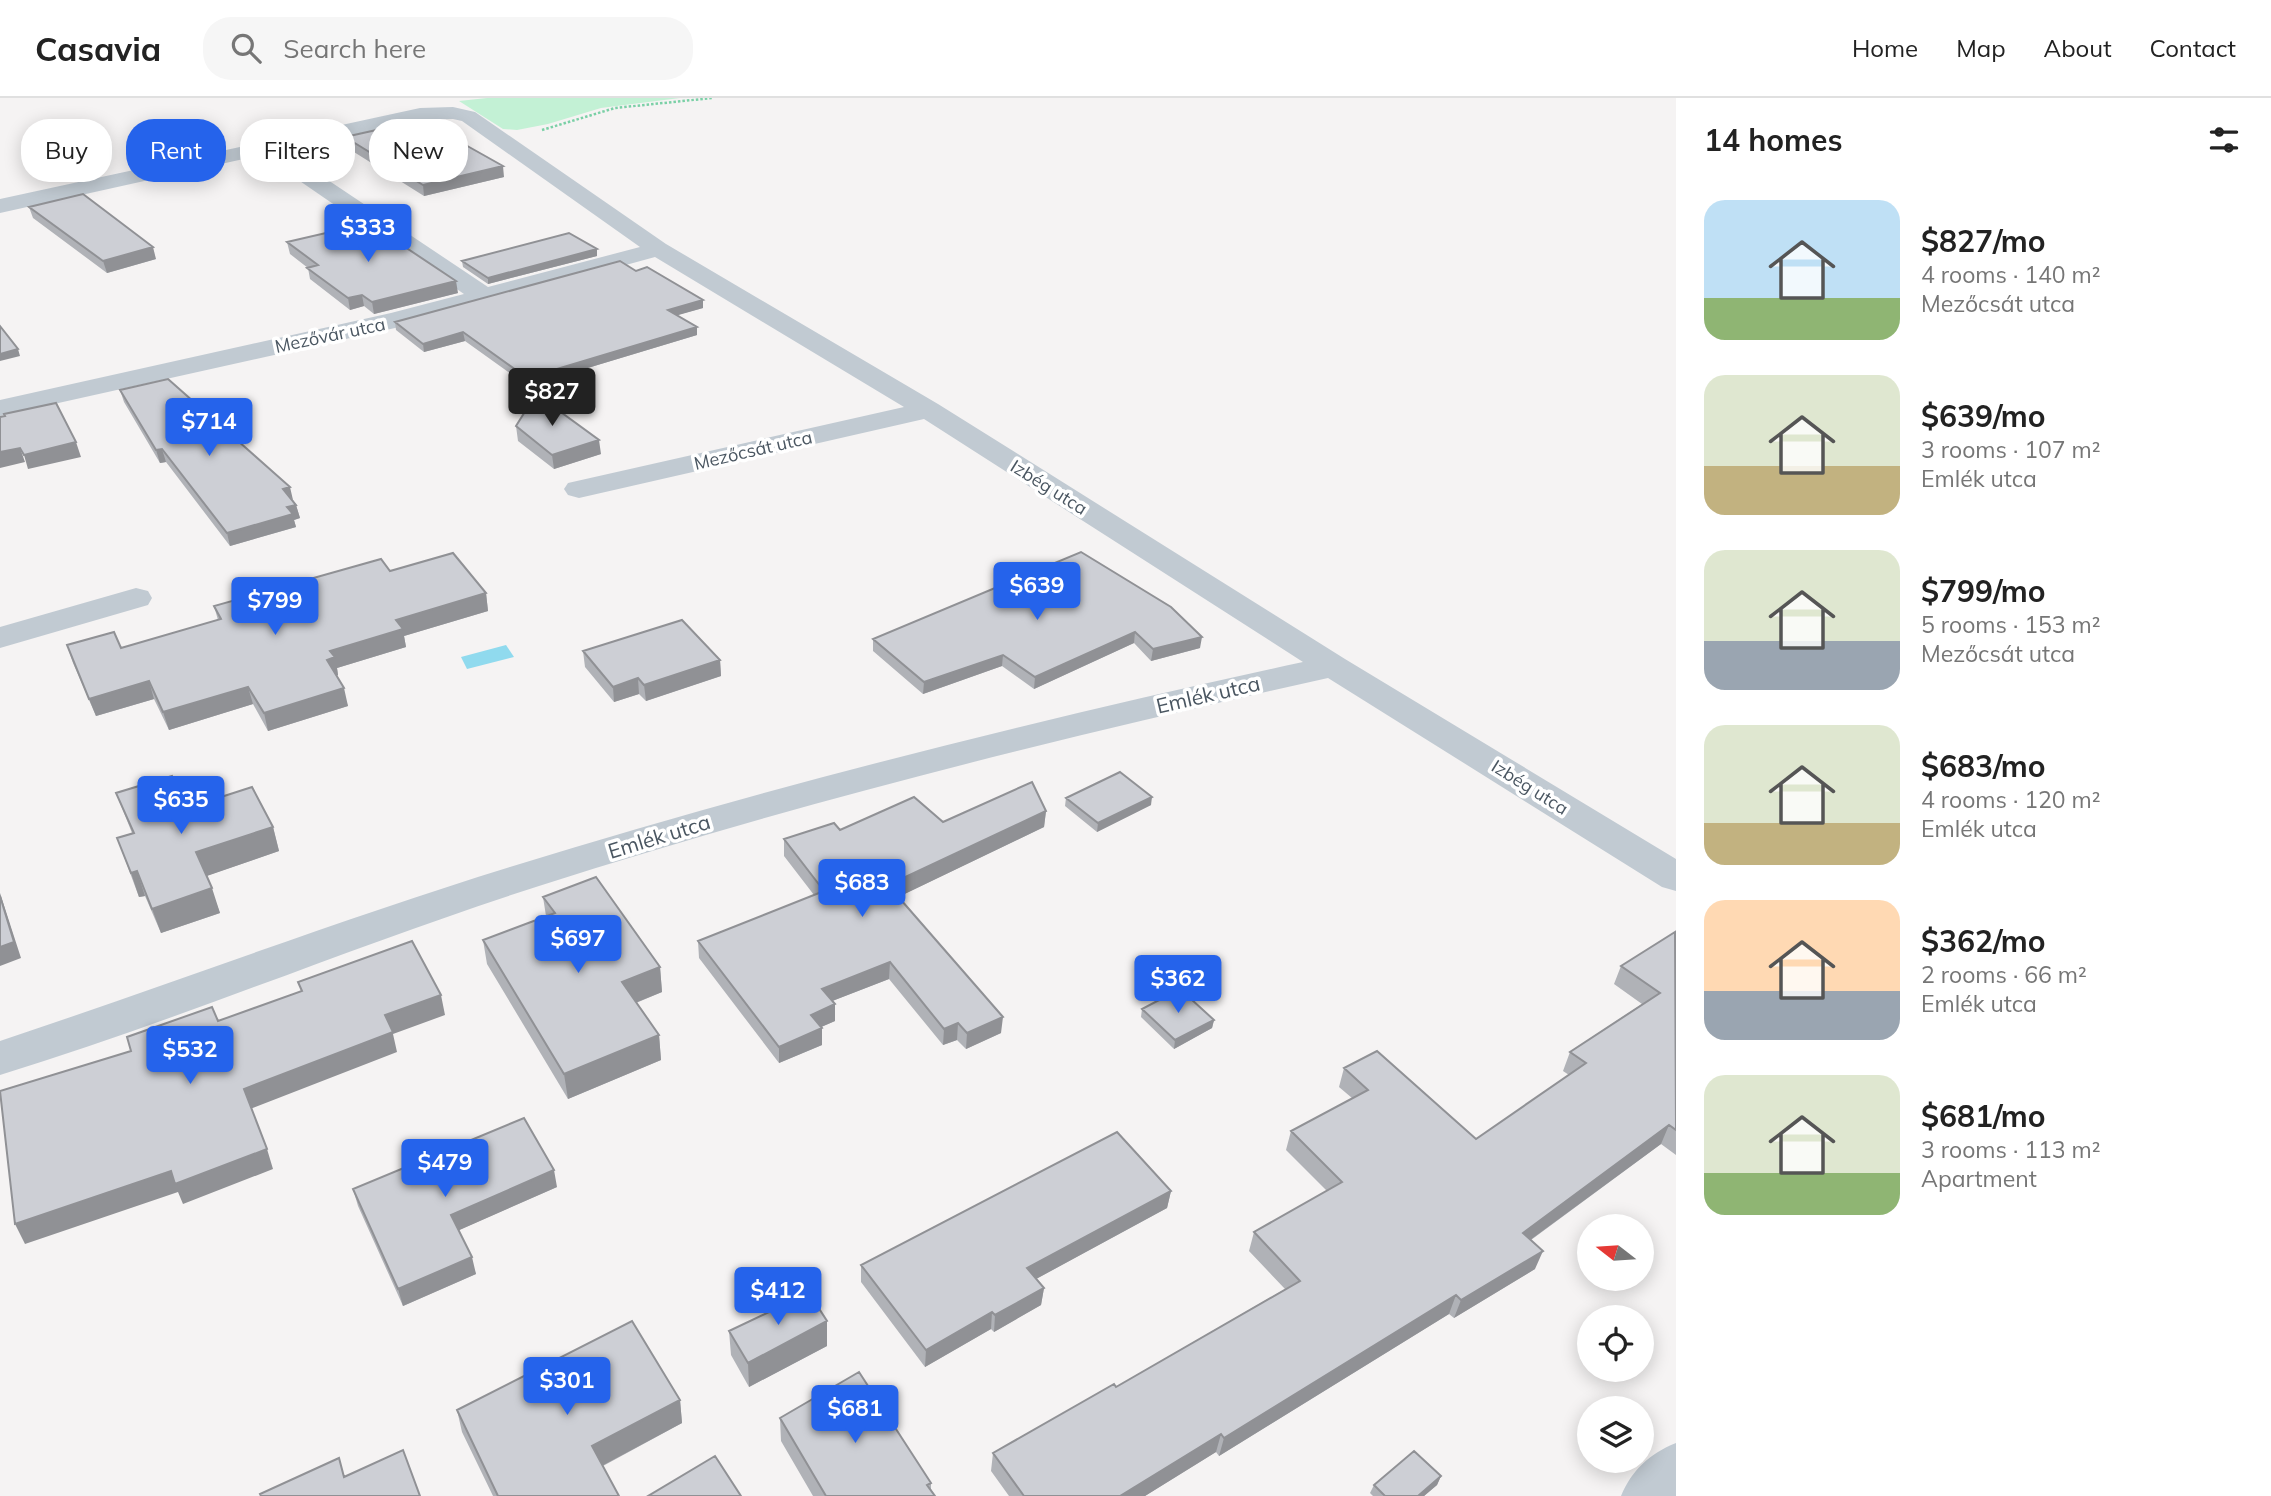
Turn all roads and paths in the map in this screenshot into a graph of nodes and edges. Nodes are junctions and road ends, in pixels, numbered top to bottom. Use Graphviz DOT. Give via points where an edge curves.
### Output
graph roads {
  1 [pos="712,98"];
  2 [pos="355,128"];
  3 [pos="501,141"];
  4 [pos="240,154"];
  5 [pos="316,182"];
  6 [pos="0,206"];
  7 [pos="657,248"];
  8 [pos="484,296"];
  9 [pos="0,408"];
  10 [pos="928,410"];
  11 [pos="579,489"];
  12 [pos="136,598"];
  13 [pos="0,638"];
  14 [pos="1333,666"];
  15 [pos="1676,877"];
  16 [pos="0,1058"];
  17 [pos="1676,1470"];
  18 [pos="1650,1496"];
  1 -- 3 [label="path" via="615,108"];
  2 -- 3 [label="street, Izbég utca" via="420,114 453,113 468,116"];
  3 -- 7 [label="street, Izbég utca"];
  4 -- 6 [label="street, Izbég utca"];
  5 -- 8 [label="street"];
  7 -- 8 [label="street, Mezővár utca"];
  7 -- 10 [label="street, Izbég utca"];
  8 -- 9 [label="street, Mezővár utca"];
  10 -- 11 [label="street, Mezőcsát utca"];
  10 -- 14 [label="street, Izbég utca"];
  12 -- 13 [label="street"];
  14 -- 15 [label="street, Izbég utca"];
  14 -- 16 [label="street, Emlék utca" via="820,788 522,877"];
  17 -- 18 [label="street"];
}
